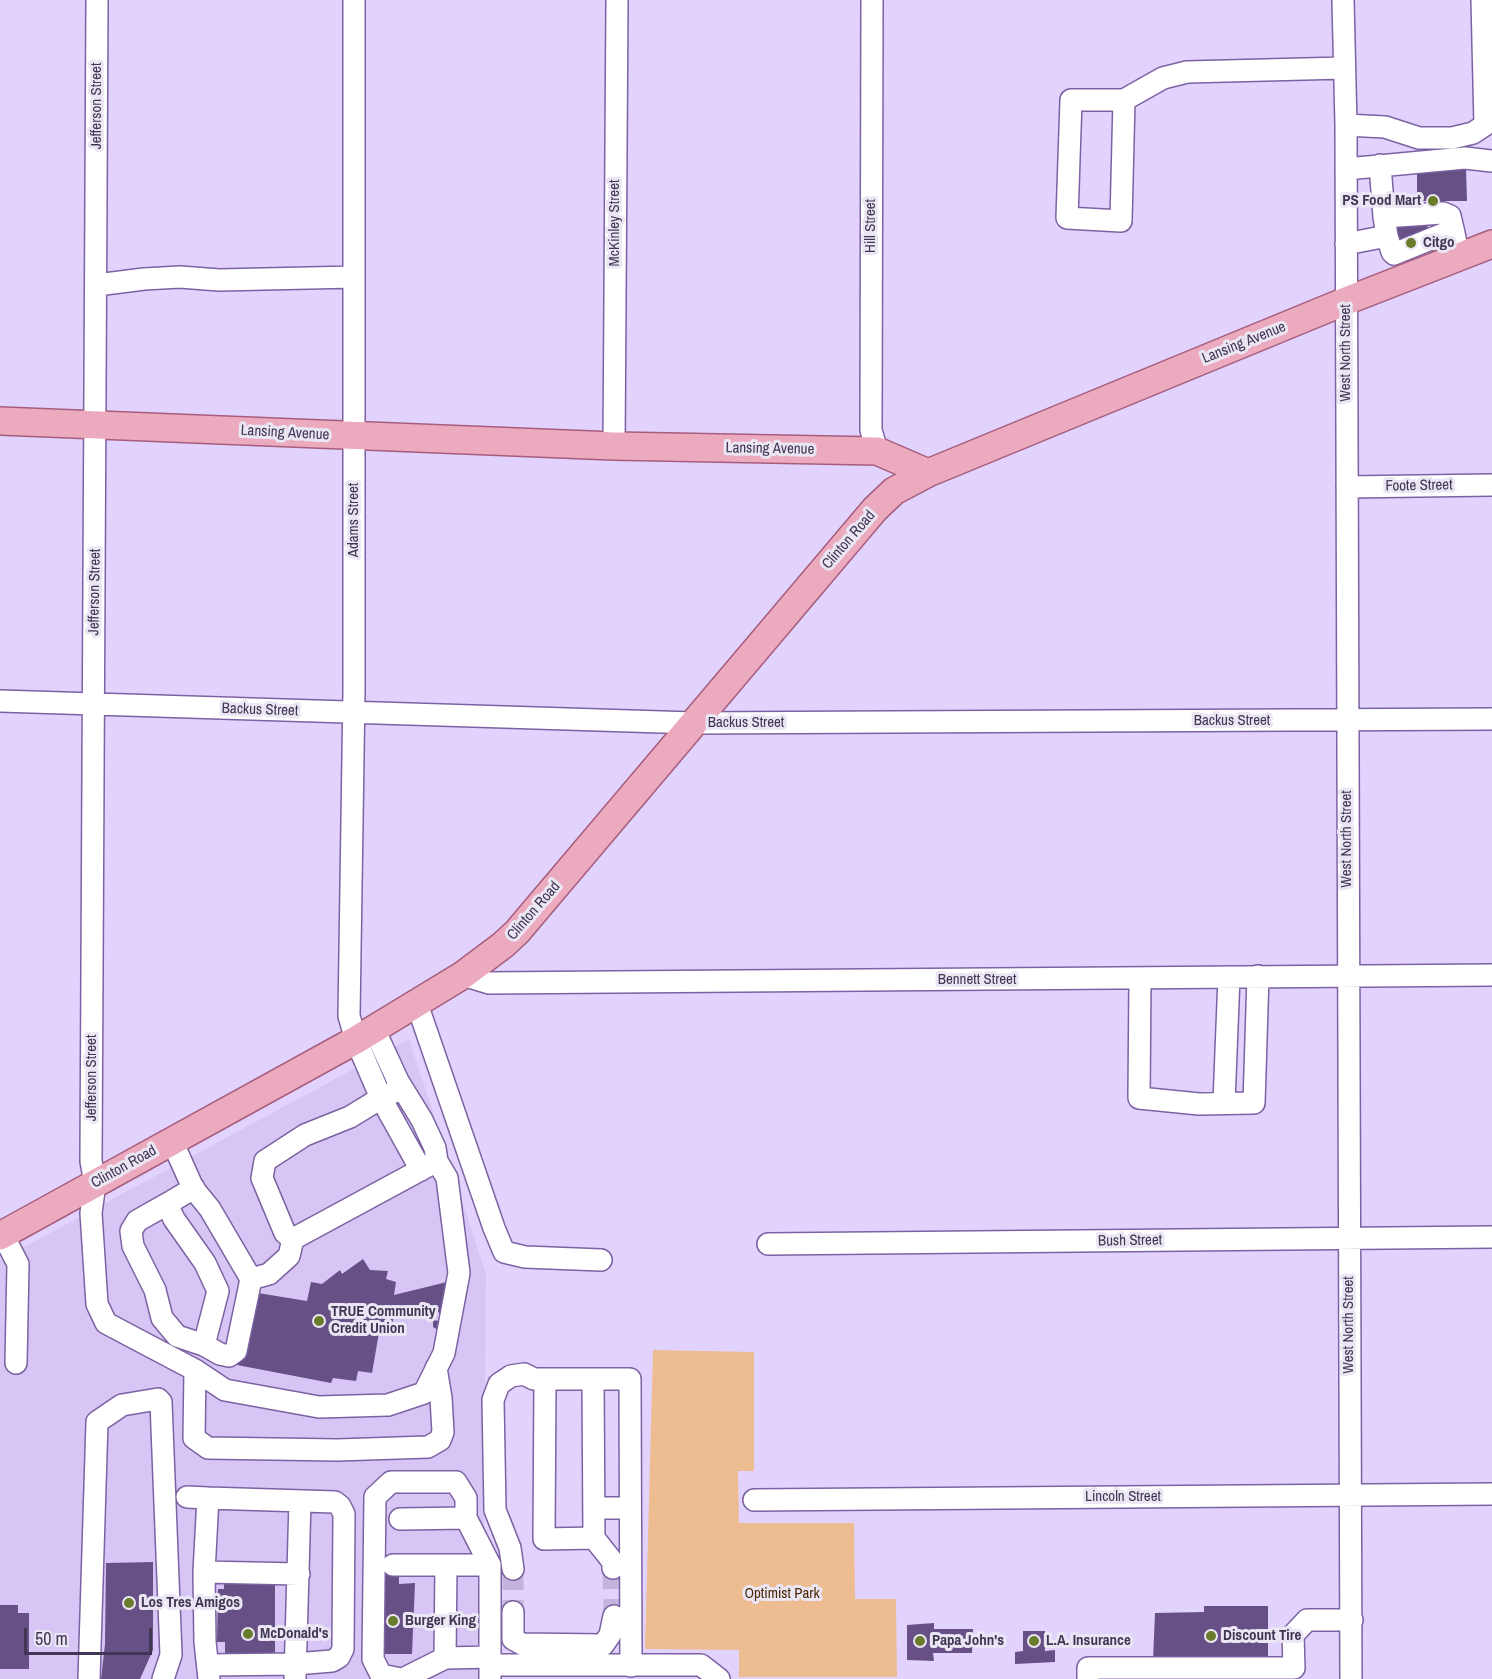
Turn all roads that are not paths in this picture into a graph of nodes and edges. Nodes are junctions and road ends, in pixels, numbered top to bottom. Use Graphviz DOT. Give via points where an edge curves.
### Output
graph roads {
  1 [pos="98,0"];
  2 [pos="354,0"];
  3 [pos="617,0"];
  4 [pos="872,0"];
  5 [pos="1343,0"];
  6 [pos="1482,0"];
  7 [pos="1343,68"];
  8 [pos="1124,100"];
  9 [pos="1346,125"];
  10 [pos="1488,125"];
  11 [pos="1492,161"];
  12 [pos="1380,165"];
  13 [pos="1346,169"];
  14 [pos="1386,227"];
  15 [pos="1453,230"];
  16 [pos="1346,244"];
  17 [pos="1480,251"];
  18 [pos="354,277"];
  19 [pos="97,285"];
  20 [pos="1346,301"];
  21 [pos="0,422"];
  22 [pos="97,424"];
  23 [pos="354,436"];
  24 [pos="614,446"];
  25 [pos="877,450"];
  26 [pos="928,473"];
  27 [pos="1492,485"];
  28 [pos="1347,487"];
  29 [pos="0,701"];
  30 [pos="94,704"];
  31 [pos="353,714"];
  32 [pos="1492,719"];
  33 [pos="1346,720"];
  34 [pos="693,723"];
  35 [pos="463,975"];
  36 [pos="1492,975"];
  37 [pos="1258,976"];
  38 [pos="1348,976"];
  39 [pos="1229,977"];
  40 [pos="1140,979"];
  41 [pos="417,1004"];
  42 [pos="365,1035"];
  43 [pos="403,1088"];
  44 [pos="381,1098"];
  45 [pos="1224,1102"];
  46 [pos="171,1141"];
  47 [pos="429,1166"];
  48 [pos="95,1183"];
  49 [pos="194,1188"];
  50 [pos="167,1204"];
  51 [pos="2,1236"];
  52 [pos="1492,1237"];
  53 [pos="293,1239"];
  54 [pos="1348,1239"];
  55 [pos="768,1244"];
  56 [pos="601,1260"];
  57 [pos="251,1279"];
  58 [pos="204,1345"];
  59 [pos="16,1363"];
  60 [pos="436,1368"];
  61 [pos="195,1371"];
  62 [pos="539,1379"];
  63 [pos="593,1379"];
  64 [pos="1492,1494"];
  65 [pos="1350,1495"];
  66 [pos="187,1497"];
  67 [pos="208,1498"];
  68 [pos="754,1500"];
  69 [pos="300,1501"];
  70 [pos="594,1508"];
  71 [pos="630,1508"];
  72 [pos="466,1518"];
  73 [pos="400,1519"];
  74 [pos="393,1565"];
  75 [pos="446,1565"];
  76 [pos="490,1566"];
  77 [pos="518,1570"];
  78 [pos="204,1572"];
  79 [pos="299,1574"];
  80 [pos="518,1612"];
  81 [pos="608,1616"];
  82 [pos="1352,1620"];
  83 [pos="445,1658"];
  84 [pos="631,1666"];
  85 [pos="490,1667"];
  86 [pos="209,1672"];
  87 [pos="295,1672"];
  88 [pos="1180,1673"];
  89 [pos="89,1679"];
  90 [pos="163,1679"];
  91 [pos="402,1679"];
  92 [pos="719,1679"];
  93 [pos="1088,1679"];
  94 [pos="1351,1679"];
  1 -- 19 [label="street, Jefferson Street"];
  2 -- 18 [label="street, Adams Street"];
  3 -- 24 [label="street, McKinley Street"];
  4 -- 25 [label="street, Hill Street" via="870,430"];
  5 -- 7 [label="street, West North Street"];
  6 -- 10 [label="street"];
  7 -- 8 [label="street" via="1187,72 1163,78"];
  7 -- 9 [label="street, West North Street"];
  8 -- 8 [label="street" via="1071,100 1067,218 1121,221"];
  9 -- 10 [label="street" via="1385,127 1419,138 1452,138"];
  9 -- 13 [label="street, West North Street"];
  11 -- 12 [label="street" via="1465,158"];
  12 -- 13 [label="street"];
  12 -- 14 [label="street"];
  13 -- 16 [label="street, West North Street"];
  14 -- 15 [label="street" via="1443,213 1450,216"];
  14 -- 15 [label="street" via="1394,254"];
  14 -- 16 [label="street"];
  15 -- 17 [label="street"];
  16 -- 20 [label="street, West North Street"];
  17 -- 20 [label="main road, Lansing Avenue"];
  18 -- 19 [label="street" via="180,277"];
  18 -- 23 [label="street, Adams Street"];
  19 -- 22 [label="street, Jefferson Street"];
  20 -- 26 [label="main road, Lansing Avenue"];
  20 -- 28 [label="street, West North Street"];
  21 -- 22 [label="main road, Lansing Avenue"];
  22 -- 23 [label="main road, Lansing Avenue"];
  22 -- 30 [label="street, Jefferson Street"];
  23 -- 24 [label="main road, Lansing Avenue"];
  23 -- 31 [label="street, Adams Street"];
  24 -- 25 [label="main road, Lansing Avenue"];
  25 -- 26 [label="main road, Lansing Avenue"];
  26 -- 34 [label="main road, Clinton Road" via="894,491 875,509"];
  27 -- 28 [label="street, Foote Street"];
  28 -- 33 [label="street, West North Street"];
  29 -- 30 [label="street, Backus Street"];
  30 -- 31 [label="street, Backus Street"];
  30 -- 48 [label="street, Jefferson Street" via="91,1161"];
  31 -- 34 [label="street, Backus Street"];
  31 -- 42 [label="street, Adams Street" via="349,1016"];
  32 -- 33 [label="street, Backus Street"];
  33 -- 34 [label="street, Backus Street"];
  33 -- 38 [label="street, West North Street"];
  34 -- 35 [label="main road, Clinton Road" via="517,932"];
  35 -- 40 [label="street, Bennett Street" via="489,983"];
  35 -- 41 [label="main road, Clinton Road"];
  36 -- 38 [label="street, Bennett Street"];
  37 -- 38 [label="street, Bennett Street"];
  37 -- 39 [label="street, Bennett Street"];
  37 -- 45 [label="street" via="1254,1103"];
  38 -- 54 [label="street, West North Street"];
  39 -- 40 [label="street, Bennett Street"];
  39 -- 45 [label="street"];
  40 -- 45 [label="street" via="1139,1098 1199,1104"];
  41 -- 42 [label="main road, Clinton Road"];
  41 -- 56 [label="street" via="504,1252 525,1257"];
  42 -- 43 [label="street"];
  42 -- 44 [label="street"];
  42 -- 46 [label="main road, Clinton Road"];
  43 -- 44 [label="street"];
  43 -- 47 [label="street" via="435,1148"];
  44 -- 47 [label="street"];
  44 -- 53 [label="street" via="350,1117 305,1136 266,1161 262,1178 285,1233"];
  46 -- 48 [label="main road, Clinton Road"];
  46 -- 49 [label="street"];
  47 -- 53 [label="street"];
  47 -- 60 [label="street, Jefferson Street" via="447,1178 459,1273 444,1353"];
  48 -- 51 [label="main road, Clinton Road"];
  48 -- 61 [label="street, Jefferson Street" via="91,1213 97,1304 106,1323"];
  49 -- 50 [label="street"];
  49 -- 57 [label="street"];
  50 -- 58 [label="street" via="205,1263 218,1292"];
  50 -- 58 [label="street" via="137,1221 131,1231 133,1246 155,1290 162,1318 177,1336"];
  51 -- 59 [label="street" via="18,1264"];
  52 -- 54 [label="street, Bush Street"];
  53 -- 57 [label="street" via="289,1256 269,1274"];
  54 -- 55 [label="street, Bush Street"];
  54 -- 65 [label="street, West North Street"];
  57 -- 58 [label="street" via="236,1351 229,1356"];
  60 -- 61 [label="street, Jefferson Street" via="424,1393 388,1405 319,1407 225,1390"];
  60 -- 61 [label="street" via="441,1398 440,1440 428,1447 337,1450 208,1448 194,1438"];
  62 -- 63 [label="street"];
  62 -- 70 [label="street" via="544,1539 604,1557"];
  62 -- 77 [label="street" via="524,1374 511,1376 499,1384 493,1400 495,1510"];
  63 -- 70 [label="street"];
  63 -- 71 [label="street" via="630,1379"];
  64 -- 65 [label="street, Lincoln Street"];
  65 -- 68 [label="street, Lincoln Street"];
  65 -- 82 [label="street, West North Street"];
  66 -- 67 [label="street"];
  67 -- 69 [label="street"];
  67 -- 78 [label="street"];
  69 -- 79 [label="street"];
  69 -- 87 [label="street" via="335,1502 344,1514 344,1649 332,1661"];
  70 -- 71 [label="street"];
  71 -- 84 [label="street"];
  72 -- 73 [label="street"];
  72 -- 76 [label="street"];
  72 -- 91 [label="street" via="466,1498 456,1482 391,1482 375,1497 373,1659 381,1675"];
  74 -- 75 [label="street"];
  75 -- 76 [label="street"];
  75 -- 83 [label="street"];
  76 -- 85 [label="street"];
  78 -- 79 [label="street"];
  78 -- 86 [label="street"];
  79 -- 87 [label="street"];
  80 -- 81 [label="street" via="513,1639 522,1644 603,1645 610,1635"];
  82 -- 88 [label="street" via="1307,1620 1293,1635 1294,1668"];
  82 -- 94 [label="street, West North Street"];
  83 -- 85 [label="street"];
  83 -- 91 [label="street"];
  84 -- 85 [label="street"];
  84 -- 92 [label="street" via="701,1665"];
  86 -- 87 [label="street"];
  88 -- 93 [label="street" via="1088,1668"];
  89 -- 90 [label="street" via="98,1422 122,1405 158,1399 171,1655"];
}
